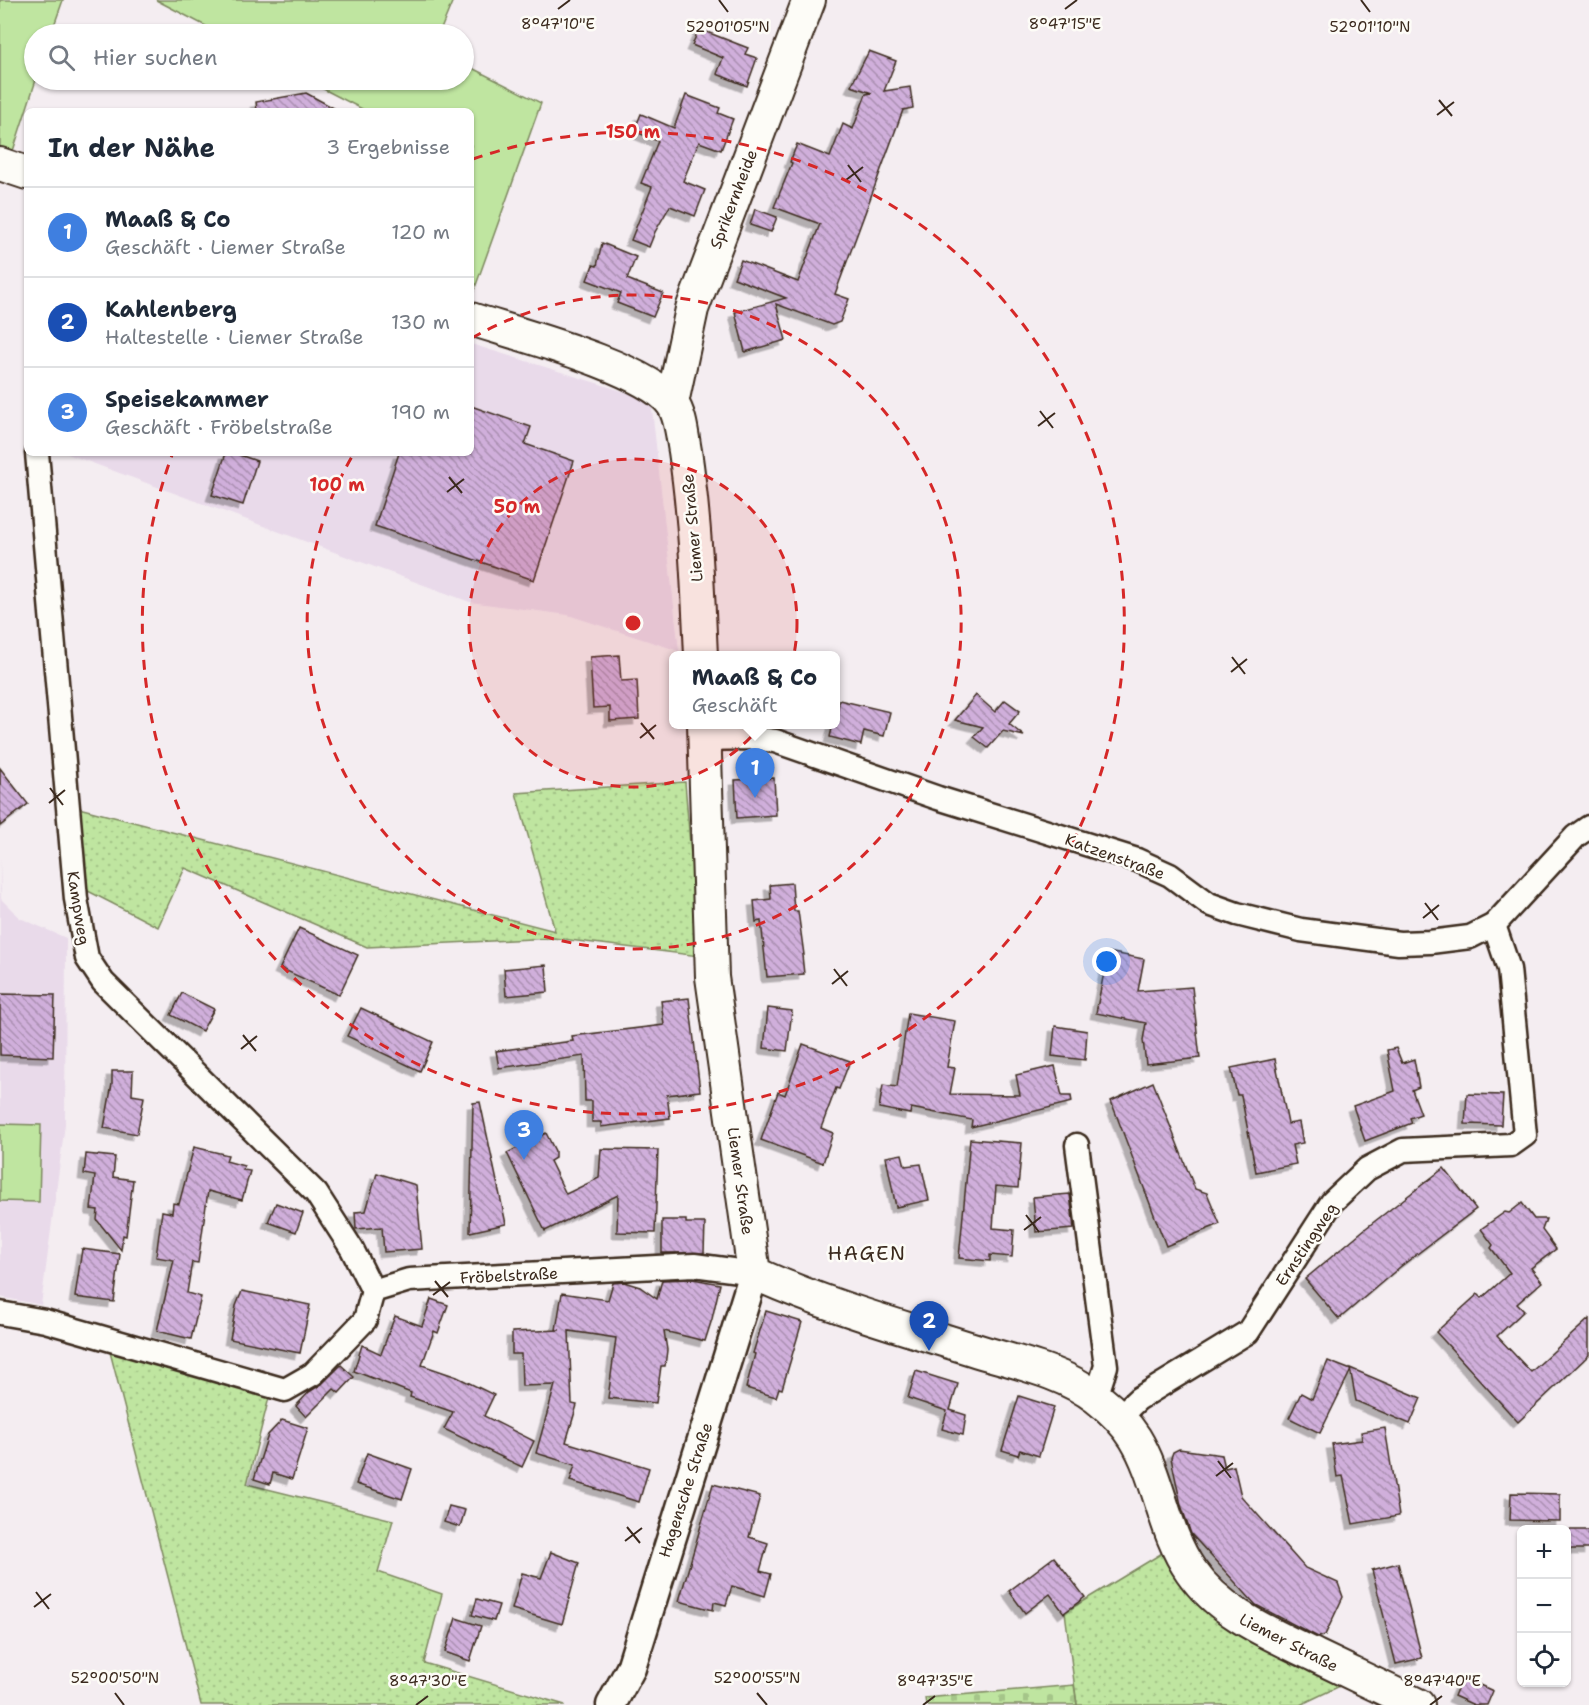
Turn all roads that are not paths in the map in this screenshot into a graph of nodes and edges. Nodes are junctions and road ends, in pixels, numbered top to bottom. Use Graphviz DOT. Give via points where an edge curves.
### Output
graph roads {
  1 [pos="809,0"];
  2 [pos="0,164"];
  3 [pos="24,172"];
  4 [pos="474,320"];
  5 [pos="672,403"];
  6 [pos="36,456"];
  7 [pos="701,651"];
  8 [pos="704,732"];
  9 [pos="1589,826"];
  10 [pos="1494,925"];
  11 [pos="1077,1145"];
  12 [pos="754,1273"];
  13 [pos="374,1291"];
  14 [pos="0,1313"];
  15 [pos="1107,1407"];
  16 [pos="611,1705"];
  17 [pos="1418,1705"];
  1 -- 5 [label="main road, Sprikernheide" via="692,309"];
  2 -- 3 [label="main road"];
  4 -- 5 [label="main road" via="600,361 650,384"];
  5 -- 7 [label="main road, Liemer Straße" via="681,425 690,486"];
  6 -- 13 [label="street, Kampweg" via="68,830 87,958 103,982 316,1193"];
  8 -- 10 [label="street, Katzenstraße" via="775,741 938,798 1137,860 1170,875 1209,904 1301,930 1398,943 1470,936"];
  8 -- 12 [label="main road, Liemer Straße" via="712,977"];
  9 -- 10 [label="street, Katzenstraße"];
  10 -- 15 [label="street, Ernstingweg" via="1509,969 1526,1135 1511,1145 1403,1150 1367,1169 1332,1202 1248,1332 1138,1399"];
  11 -- 15 [label="street" via="1106,1366"];
  12 -- 13 [label="street, Fröbelstraße" via="694,1265 409,1280"];
  12 -- 15 [label="main road, Liemer Straße" via="891,1323 1050,1373 1081,1387"];
  12 -- 16 [label="street, Hagensche Straße" via="631,1668"];
  13 -- 14 [label="street" via="365,1320 313,1374 285,1390 45,1321"];
  15 -- 17 [label="main road, Liemer Straße" via="1134,1437 1175,1541 1209,1594 1259,1628"];
}
